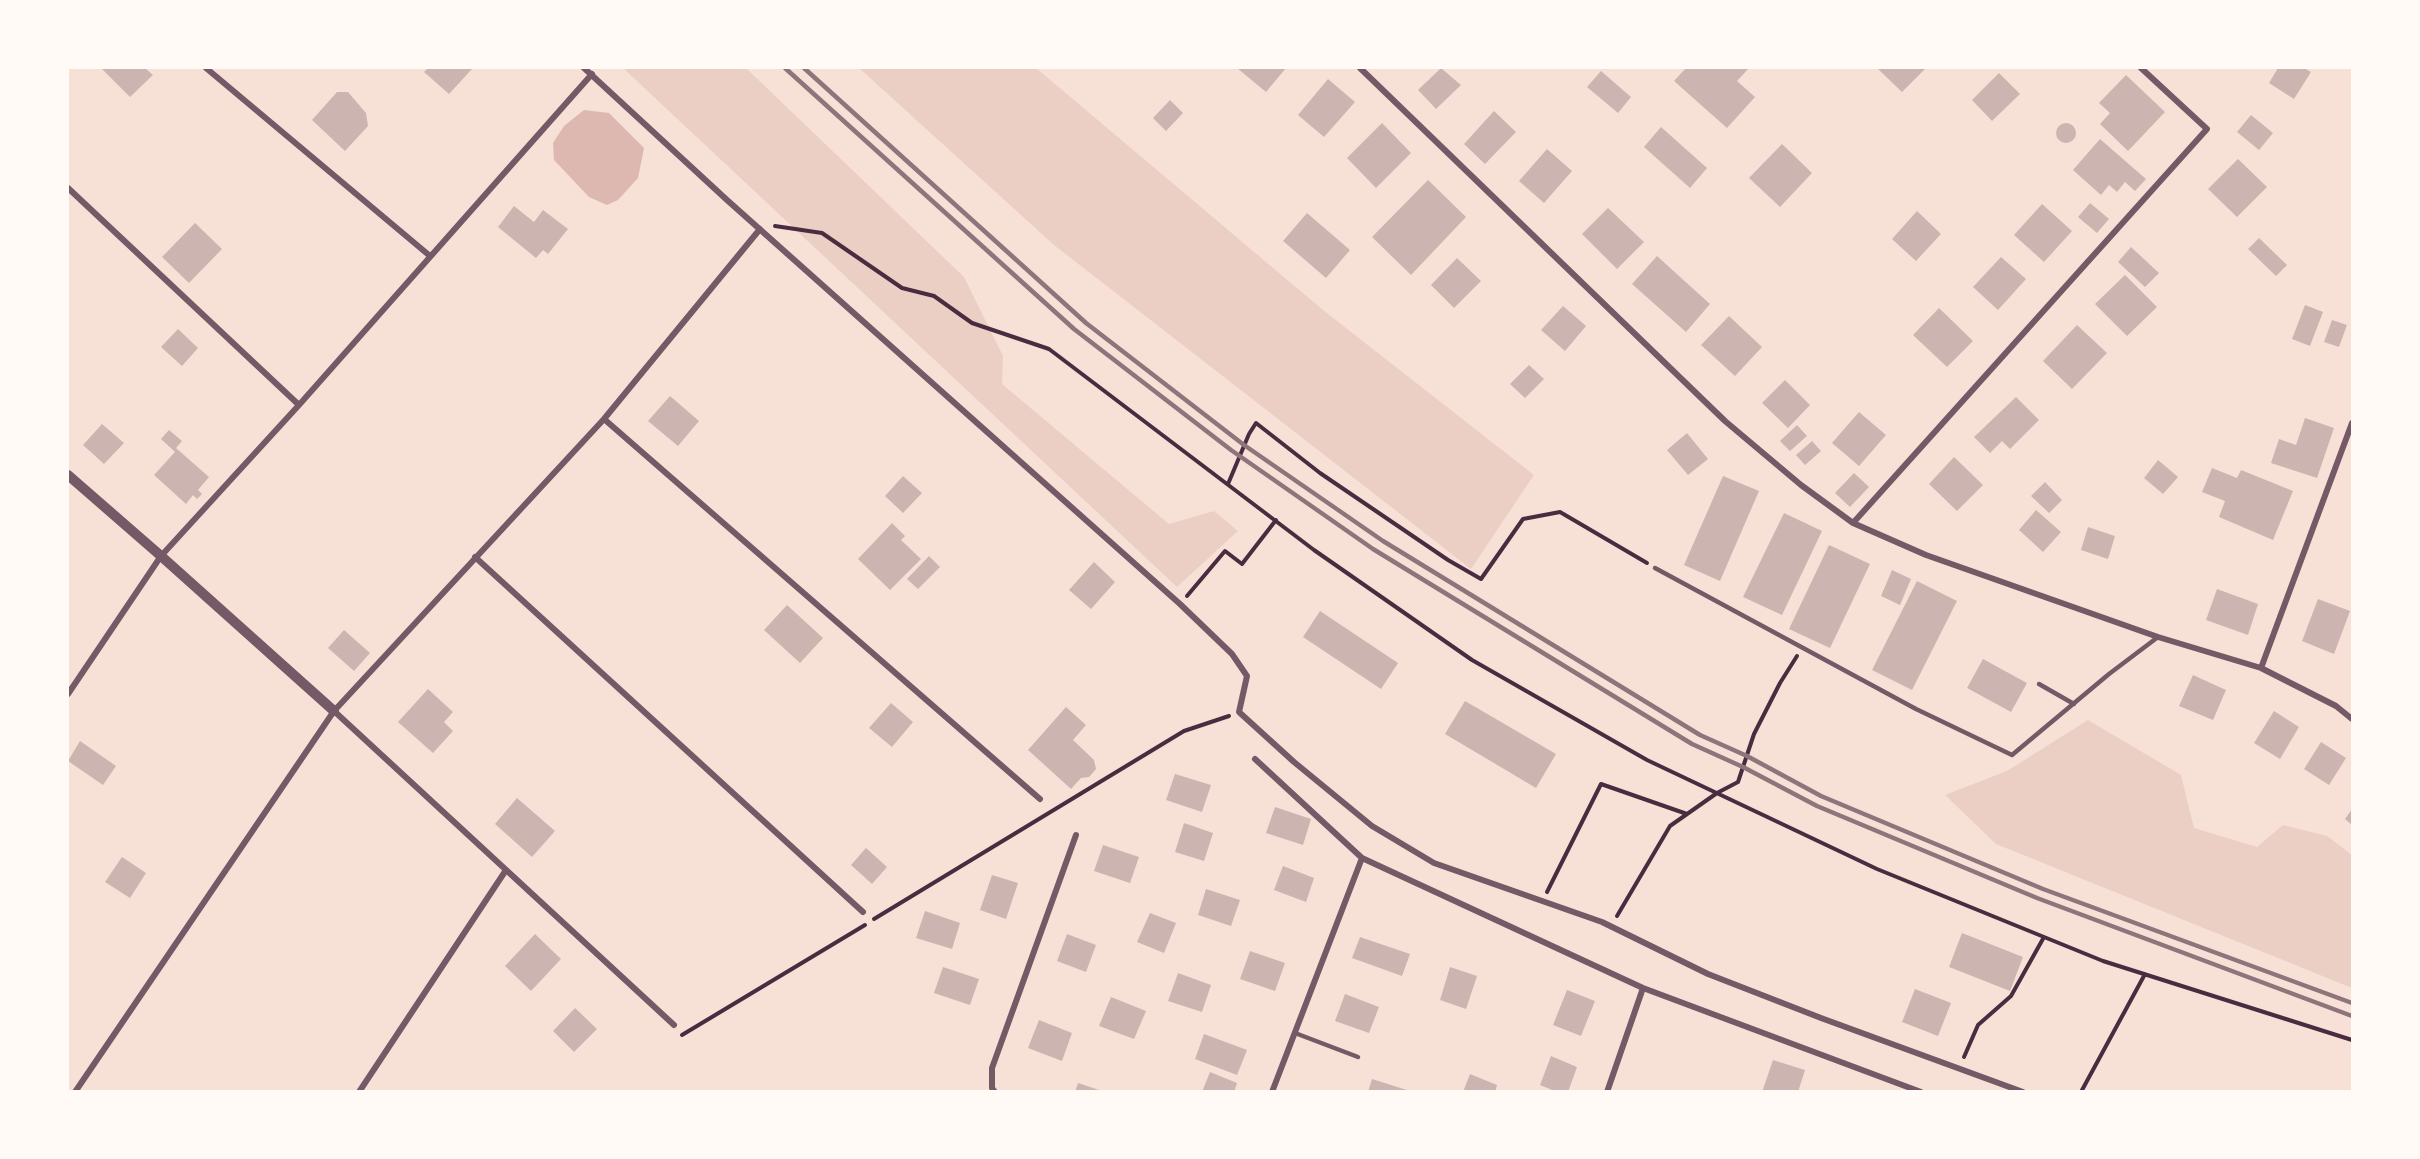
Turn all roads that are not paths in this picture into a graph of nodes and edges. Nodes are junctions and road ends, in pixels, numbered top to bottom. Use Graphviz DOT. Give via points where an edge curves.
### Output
graph roads {
  1 [pos="206,68"];
  2 [pos="584,68"];
  3 [pos="2140,68"];
  4 [pos="1365,69"];
  5 [pos="592,74"];
  6 [pos="68,188"];
  7 [pos="760,229"];
  8 [pos="430,256"];
  9 [pos="299,405"];
  10 [pos="604,419"];
  11 [pos="2352,423"];
  12 [pos="68,475"];
  13 [pos="1853,523"];
  14 [pos="161,556"];
  15 [pos="475,557"];
  16 [pos="1655,568"];
  17 [pos="2158,637"];
  18 [pos="2261,668"];
  19 [pos="2039,684"];
  20 [pos="68,694"];
  21 [pos="2074,705"];
  22 [pos="334,711"];
  23 [pos="2352,718"];
  24 [pos="1255,759"];
  25 [pos="1040,799"];
  26 [pos="1076,835"];
  27 [pos="1362,858"];
  28 [pos="506,870"];
  29 [pos="863,912"];
  30 [pos="1643,988"];
  31 [pos="674,1025"];
  32 [pos="1295,1033"];
  33 [pos="1358,1057"];
  34 [pos="75,1092"];
  35 [pos="359,1092"];
  36 [pos="995,1092"];
  37 [pos="1272,1092"];
  38 [pos="1607,1092"];
  39 [pos="1921,1092"];
  40 [pos="2023,1092"];
  1 -- 8 [label="street"];
  2 -- 5 [label="street"];
  3 -- 13 [label="street" via="2206,129"];
  4 -- 13 [label="street" via="1725,421"];
  5 -- 7 [label="street"];
  5 -- 8 [label="street"];
  6 -- 9 [label="street"];
  7 -- 10 [label="street"];
  7 -- 40 [label="street" via="1232,654 1247,676 1239,712 1293,762 1372,825 1434,863 1611,927 1708,974"];
  8 -- 9 [label="street"];
  9 -- 14 [label="street"];
  10 -- 15 [label="street"];
  10 -- 25 [label="street"];
  11 -- 18 [label="street"];
  12 -- 14 [label="street"];
  13 -- 17 [label="street" via="1926,555"];
  14 -- 20 [label="street"];
  14 -- 22 [label="street"];
  15 -- 22 [label="street"];
  15 -- 29 [label="street"];
  16 -- 21 [label="lane" via="1916,709 2012,755"];
  17 -- 18 [label="street"];
  17 -- 21 [label="lane"];
  18 -- 23 [label="street"];
  19 -- 21 [label="lane"];
  22 -- 28 [label="street"];
  22 -- 34 [label="street"];
  24 -- 27 [label="street"];
  26 -- 36 [label="street" via="992,1068"];
  27 -- 30 [label="street"];
  27 -- 32 [label="street"];
  28 -- 31 [label="street"];
  28 -- 35 [label="street"];
  30 -- 38 [label="street"];
  30 -- 39 [label="street"];
  32 -- 33 [label="lane"];
  32 -- 37 [label="street"];
}
